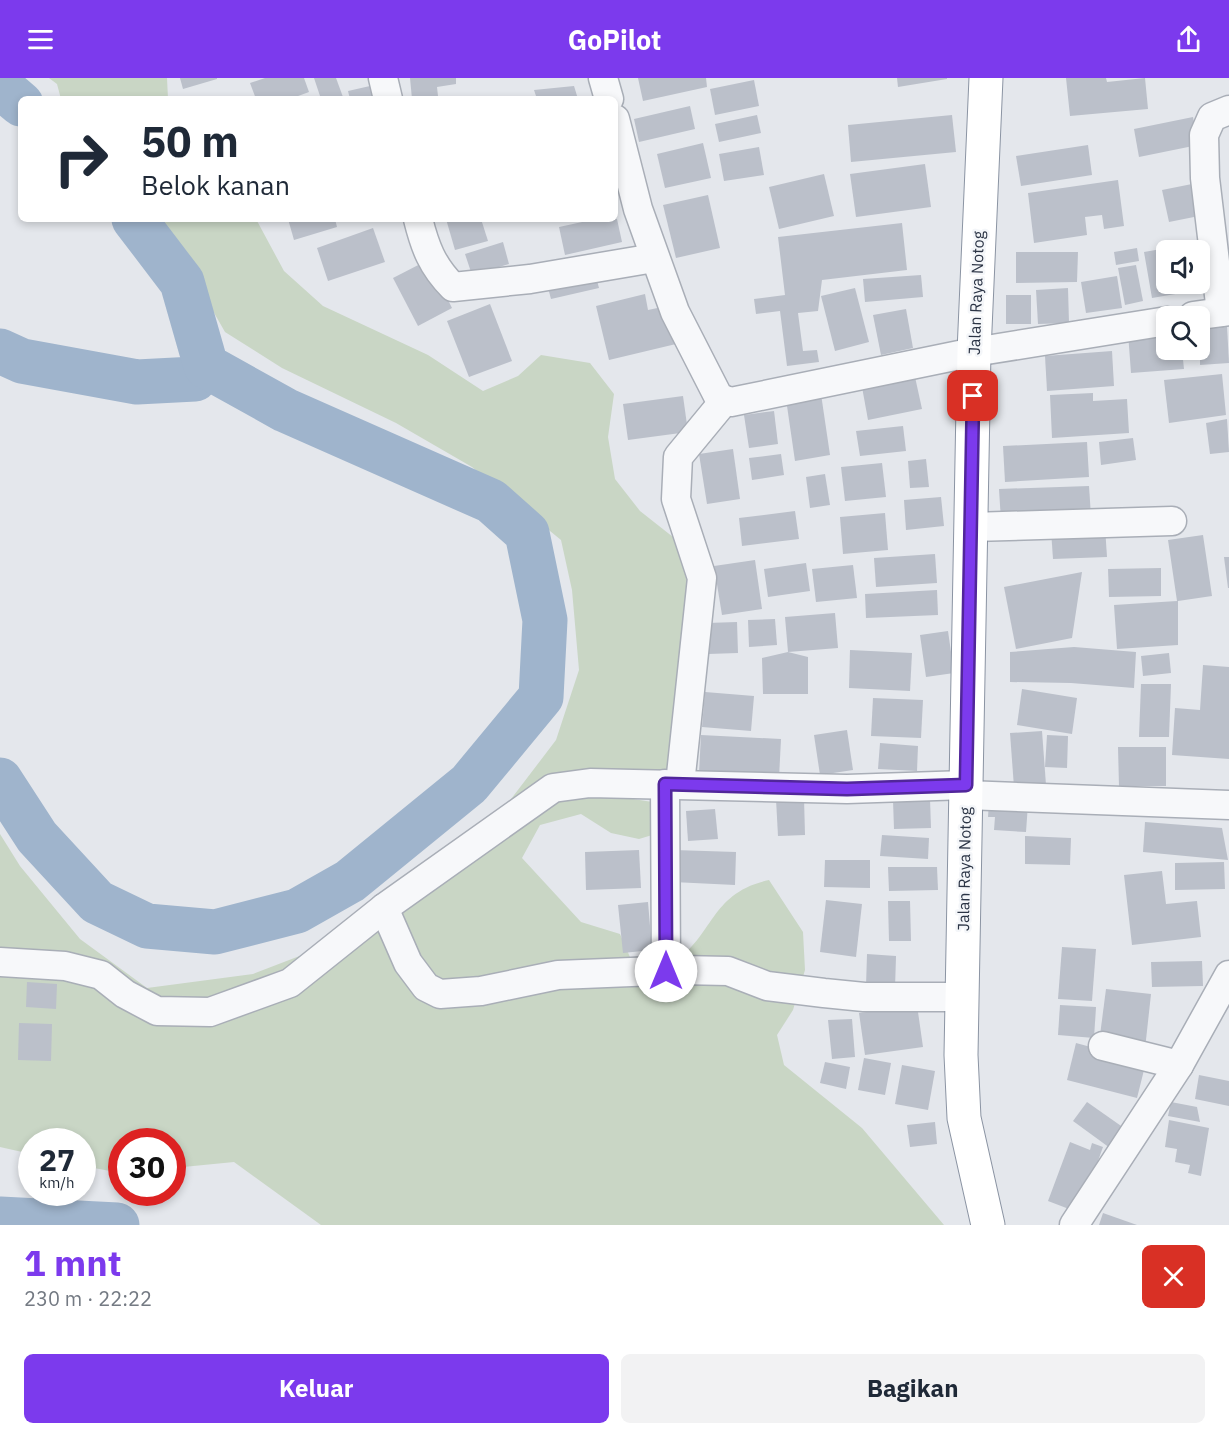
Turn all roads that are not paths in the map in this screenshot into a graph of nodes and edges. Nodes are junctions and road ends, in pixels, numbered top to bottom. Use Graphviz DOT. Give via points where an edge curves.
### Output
graph roads {
  1 [pos="383,78"];
  2 [pos="603,78"];
  3 [pos="986,78"];
  4 [pos="387,96"];
  5 [pos="608,96"];
  6 [pos="1229,110"];
  7 [pos="618,131"];
  8 [pos="419,222"];
  9 [pos="654,258"];
  10 [pos="1225,311"];
  11 [pos="1210,313"];
  12 [pos="1156,323"];
  13 [pos="974,352"];
  14 [pos="725,400"];
  15 [pos="1172,521"];
  16 [pos="972,527"];
  17 [pos="672,784"];
  18 [pos="966,790"];
  19 [pos="1229,805"];
  20 [pos="384,908"];
  21 [pos="0,962"];
  22 [pos="666,971"];
  23 [pos="1228,978"];
  24 [pos="962,997"];
  25 [pos="1103,1046"];
  26 [pos="1179,1065"];
  27 [pos="988,1225"];
  28 [pos="1074,1225"];
  1 -- 4 [label="street"];
  2 -- 5 [label="street"];
  3 -- 13 [label="highway, Jalan Raya Notog"];
  6 -- 10 [label="street" via="1212,117 1204,135 1205,178"];
  7 -- 9 [label="street"];
  8 -- 9 [label="street" via="426,251 437,271 453,286 530,279"];
  9 -- 14 [label="street" via="675,312 719,398"];
  10 -- 11 [label="street"];
  12 -- 13 [label="street"];
  13 -- 14 [label="street" via="731,402"];
  13 -- 16 [label="highway, Jalan Raya Notog"];
  14 -- 17 [label="street" via="678,457 676,500 702,578"];
  15 -- 16 [label="street"];
  16 -- 18 [label="highway, Jalan Raya Notog"];
  17 -- 18 [label="street"];
  17 -- 20 [label="street" via="590,783 553,788"];
  17 -- 22 [label="street"];
  18 -- 19 [label="street"];
  18 -- 24 [label="highway, Jalan Raya Notog"];
  20 -- 21 [label="street" via="290,983 210,1012 157,1011 125,994 101,975 65,966"];
  20 -- 22 [label="street" via="408,963 426,987 440,994 481,991 558,975"];
  22 -- 24 [label="street" via="728,971 767,986 825,993"];
  23 -- 26 [label="street"];
  24 -- 27 [label="highway, Jalan Raya Notog" via="964,1118"];
  25 -- 26 [label="street"];
  26 -- 28 [label="street"];
}
